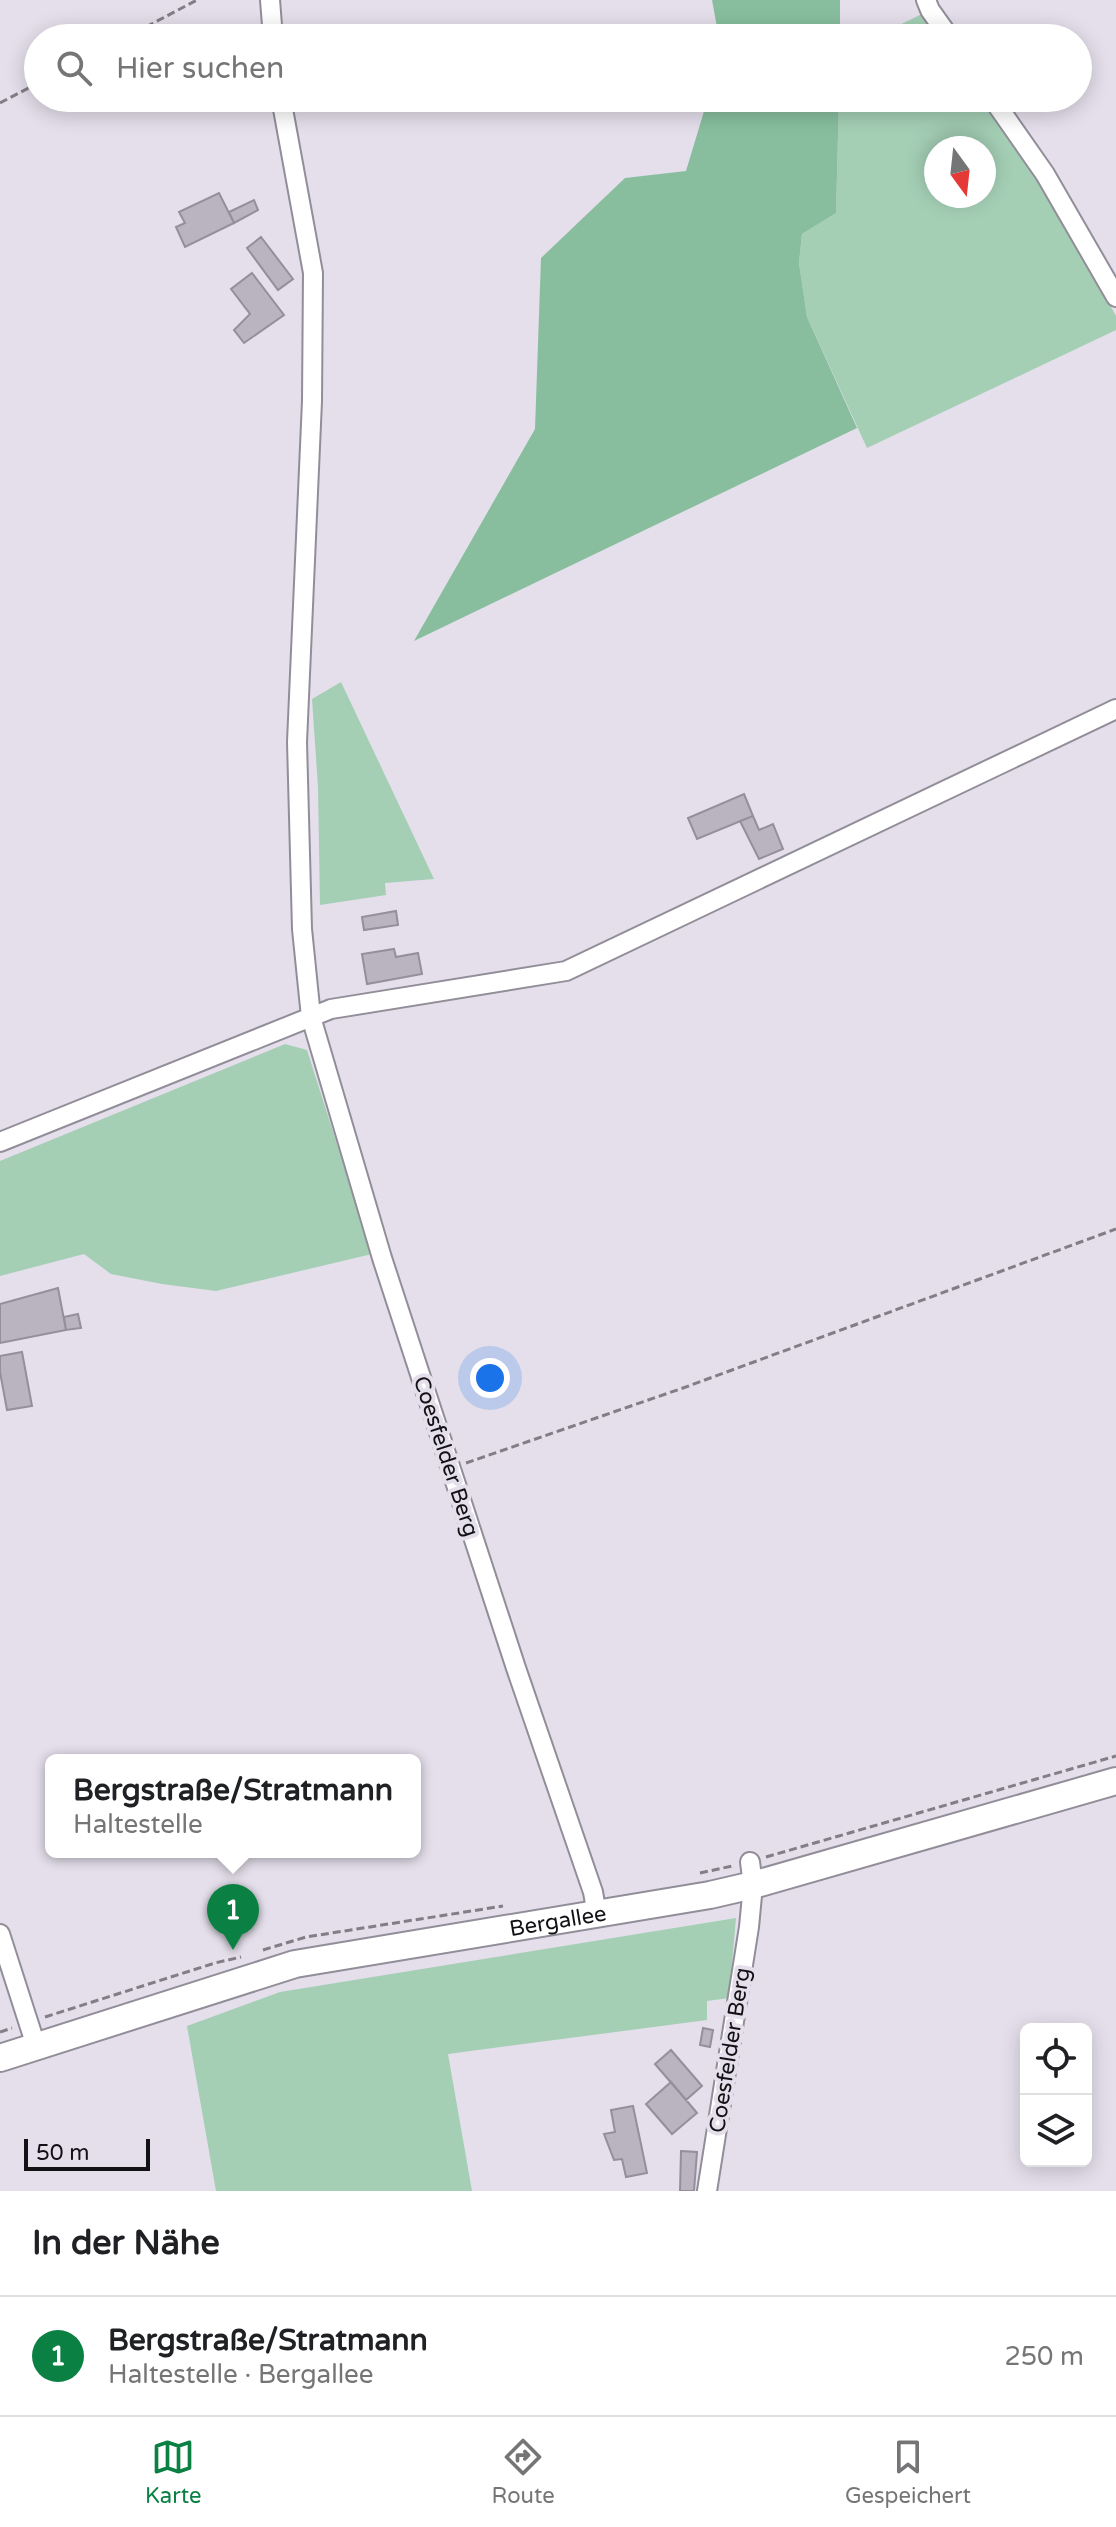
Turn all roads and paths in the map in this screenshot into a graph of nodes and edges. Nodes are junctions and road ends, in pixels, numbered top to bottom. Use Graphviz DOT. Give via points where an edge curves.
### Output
graph roads {
  1 [pos="197,0"];
  2 [pos="270,0"];
  3 [pos="926,0"];
  4 [pos="152,24"];
  5 [pos="272,24"];
  6 [pos="940,24"];
  7 [pos="24,90"];
  8 [pos="0,103"];
  9 [pos="284,112"];
  10 [pos="1002,112"];
  11 [pos="1116,297"];
  12 [pos="1116,709"];
  13 [pos="311,1017"];
  14 [pos="0,1142"];
  15 [pos="1116,1229"];
  16 [pos="451,1468"];
  17 [pos="1116,1756"];
  18 [pos="1116,1781"];
  19 [pos="752,1874"];
  20 [pos="595,1904"];
  21 [pos="0,1934"];
  22 [pos="36,2046"];
  23 [pos="0,2058"];
  24 [pos="707,2191"];
  1 -- 4 [label="path"];
  2 -- 5 [label="street"];
  3 -- 6 [label="street"];
  7 -- 8 [label="path"];
  9 -- 13 [label="street, Coesfelder Berg" via="313,273 297,742 302,929"];
  10 -- 11 [label="street" via="1045,174"];
  12 -- 13 [label="street" via="566,971 331,1009"];
  13 -- 14 [label="street"];
  13 -- 16 [label="street, Coesfelder Berg"];
  15 -- 16 [label="path"];
  16 -- 20 [label="street, Coesfelder Berg"];
  17 -- 19 [label="path"];
  18 -- 19 [label="street, Bergallee"];
  19 -- 20 [label="street, Bergallee"];
  19 -- 24 [label="street, Coesfelder Berg"];
  20 -- 22 [label="street, Bergallee" via="295,1964"];
  21 -- 22 [label="street"];
  22 -- 23 [label="street, Bergallee"];
}
